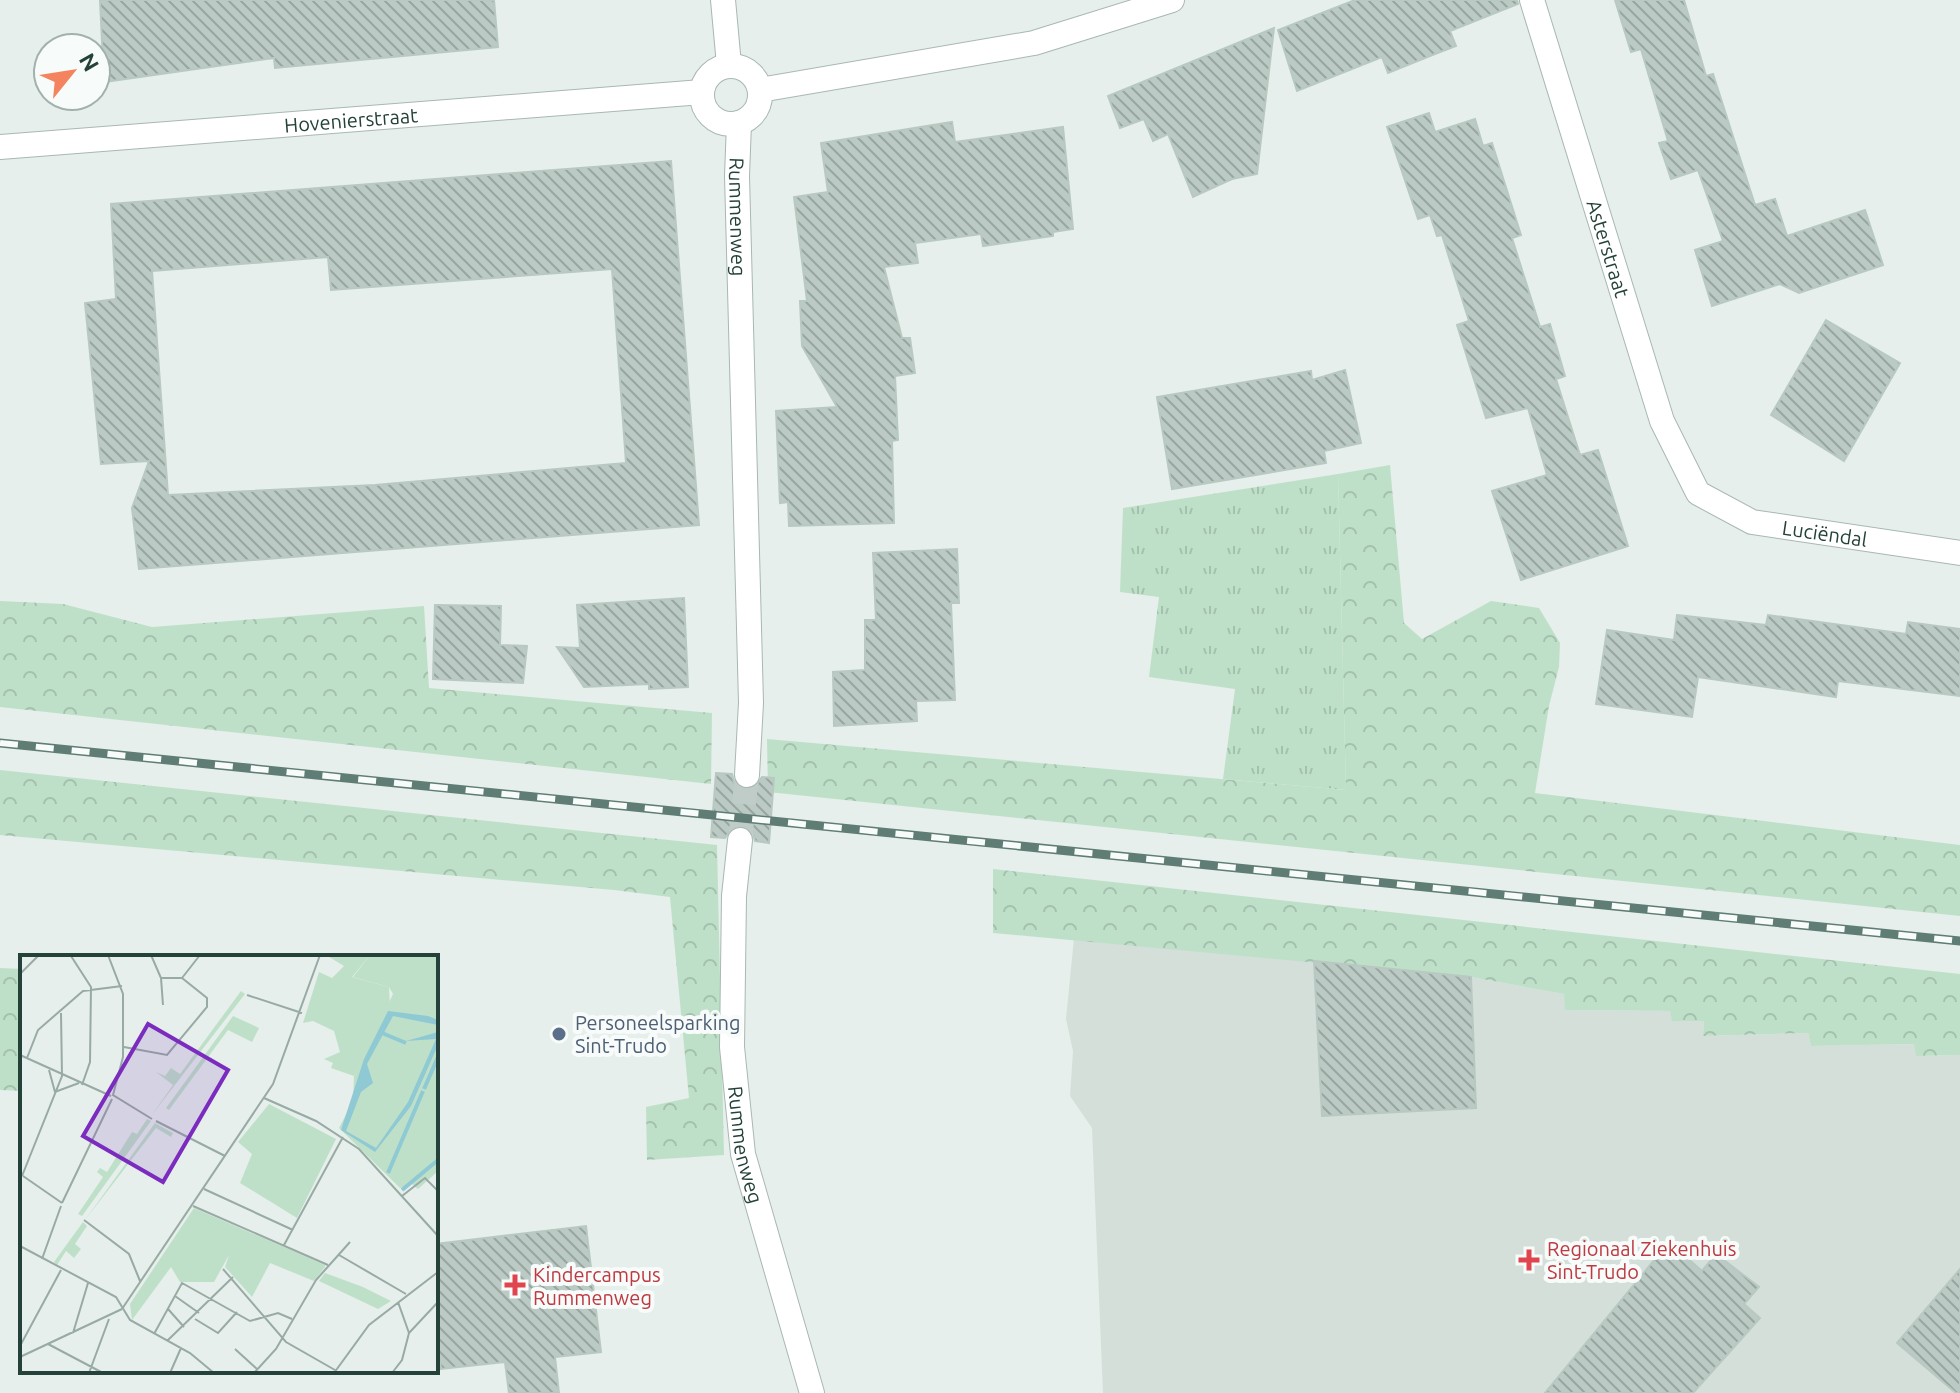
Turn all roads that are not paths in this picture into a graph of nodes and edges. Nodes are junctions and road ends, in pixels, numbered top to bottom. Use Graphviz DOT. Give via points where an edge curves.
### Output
graph roads {
  1 [pos="723,0"];
  2 [pos="1172,0"];
  3 [pos="1532,0"];
  4 [pos="729,65"];
  5 [pos="760,90"];
  6 [pos="702,92"];
  7 [pos="739,123"];
  8 [pos="0,147"];
  9 [pos="1698,493"];
  10 [pos="1960,553"];
  11 [pos="747,775"];
  12 [pos="740,840"];
  13 [pos="812,1393"];
  1 -- 4 [label="street"];
  2 -- 5 [label="street" via="1034,43"];
  3 -- 9 [label="street, Asterstraat" via="1662,421"];
  4 -- 5 [label="street" via="743,68"];
  4 -- 6 [label="street" via="716,69"];
  5 -- 7 [label="street" via="759,104"];
  6 -- 7 [label="street" via="712,117 725,124"];
  6 -- 8 [label="street, Hovenierstraat"];
  7 -- 11 [label="street, Rummenweg" via="751,703"];
  9 -- 10 [label="street, Luciëndal" via="1752,522"];
  12 -- 13 [label="street, Rummenweg" via="732,1047 743,1154"];
}
